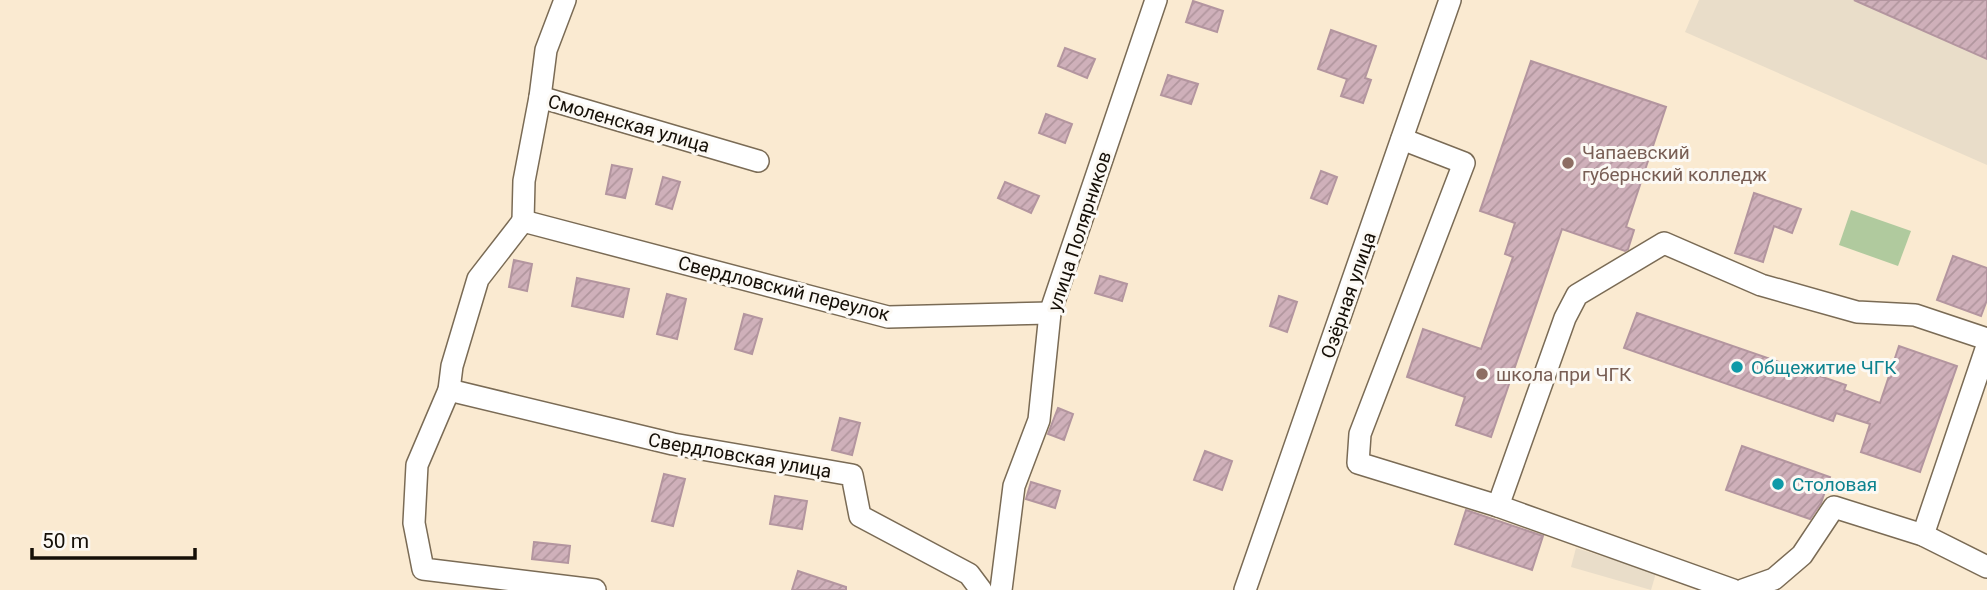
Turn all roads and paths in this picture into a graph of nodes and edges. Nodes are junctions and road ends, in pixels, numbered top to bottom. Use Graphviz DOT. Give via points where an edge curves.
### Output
graph roads {
  1 [pos="565,0"];
  2 [pos="1156,0"];
  3 [pos="1450,0"];
  4 [pos="540,97"];
  5 [pos="1402,139"];
  6 [pos="758,162"];
  7 [pos="523,221"];
  8 [pos="1051,313"];
  9 [pos="1987,339"];
  10 [pos="1987,346"];
  11 [pos="449,390"];
  12 [pos="1498,506"];
  13 [pos="1923,535"];
  14 [pos="1987,568"];
  15 [pos="595,590"];
  16 [pos="981,590"];
  17 [pos="1002,590"];
  18 [pos="1245,590"];
  19 [pos="1733,590"];
  20 [pos="1743,590"];
  1 -- 4 [label="street" via="546,50"];
  2 -- 8 [label="street, улица Полярников"];
  3 -- 5 [label="street, Озёрная улица"];
  4 -- 6 [label="street, Смоленская улица"];
  4 -- 7 [label="street, Смоленская улица" via="524,181"];
  5 -- 12 [label="street" via="1464,163 1360,434 1358,463"];
  5 -- 18 [label="street, Озёрная улица"];
  7 -- 8 [label="street, Свердловский переулок" via="888,317"];
  7 -- 11 [label="street" via="478,279"];
  8 -- 17 [label="street, улица Полярников" via="1038,420 1014,486"];
  9 -- 12 [label="street" via="1915,315 1857,312 1761,285 1664,243 1577,295"];
  10 -- 13 [label="street"];
  11 -- 15 [label="street" via="417,465 414,523 423,569"];
  11 -- 16 [label="street, Свердловская улица" via="673,444 852,475 860,516 969,574"];
  12 -- 19 [label="street"];
  13 -- 14 [label="street"];
  13 -- 20 [label="street" via="1834,507 1802,555 1774,579"];
}
